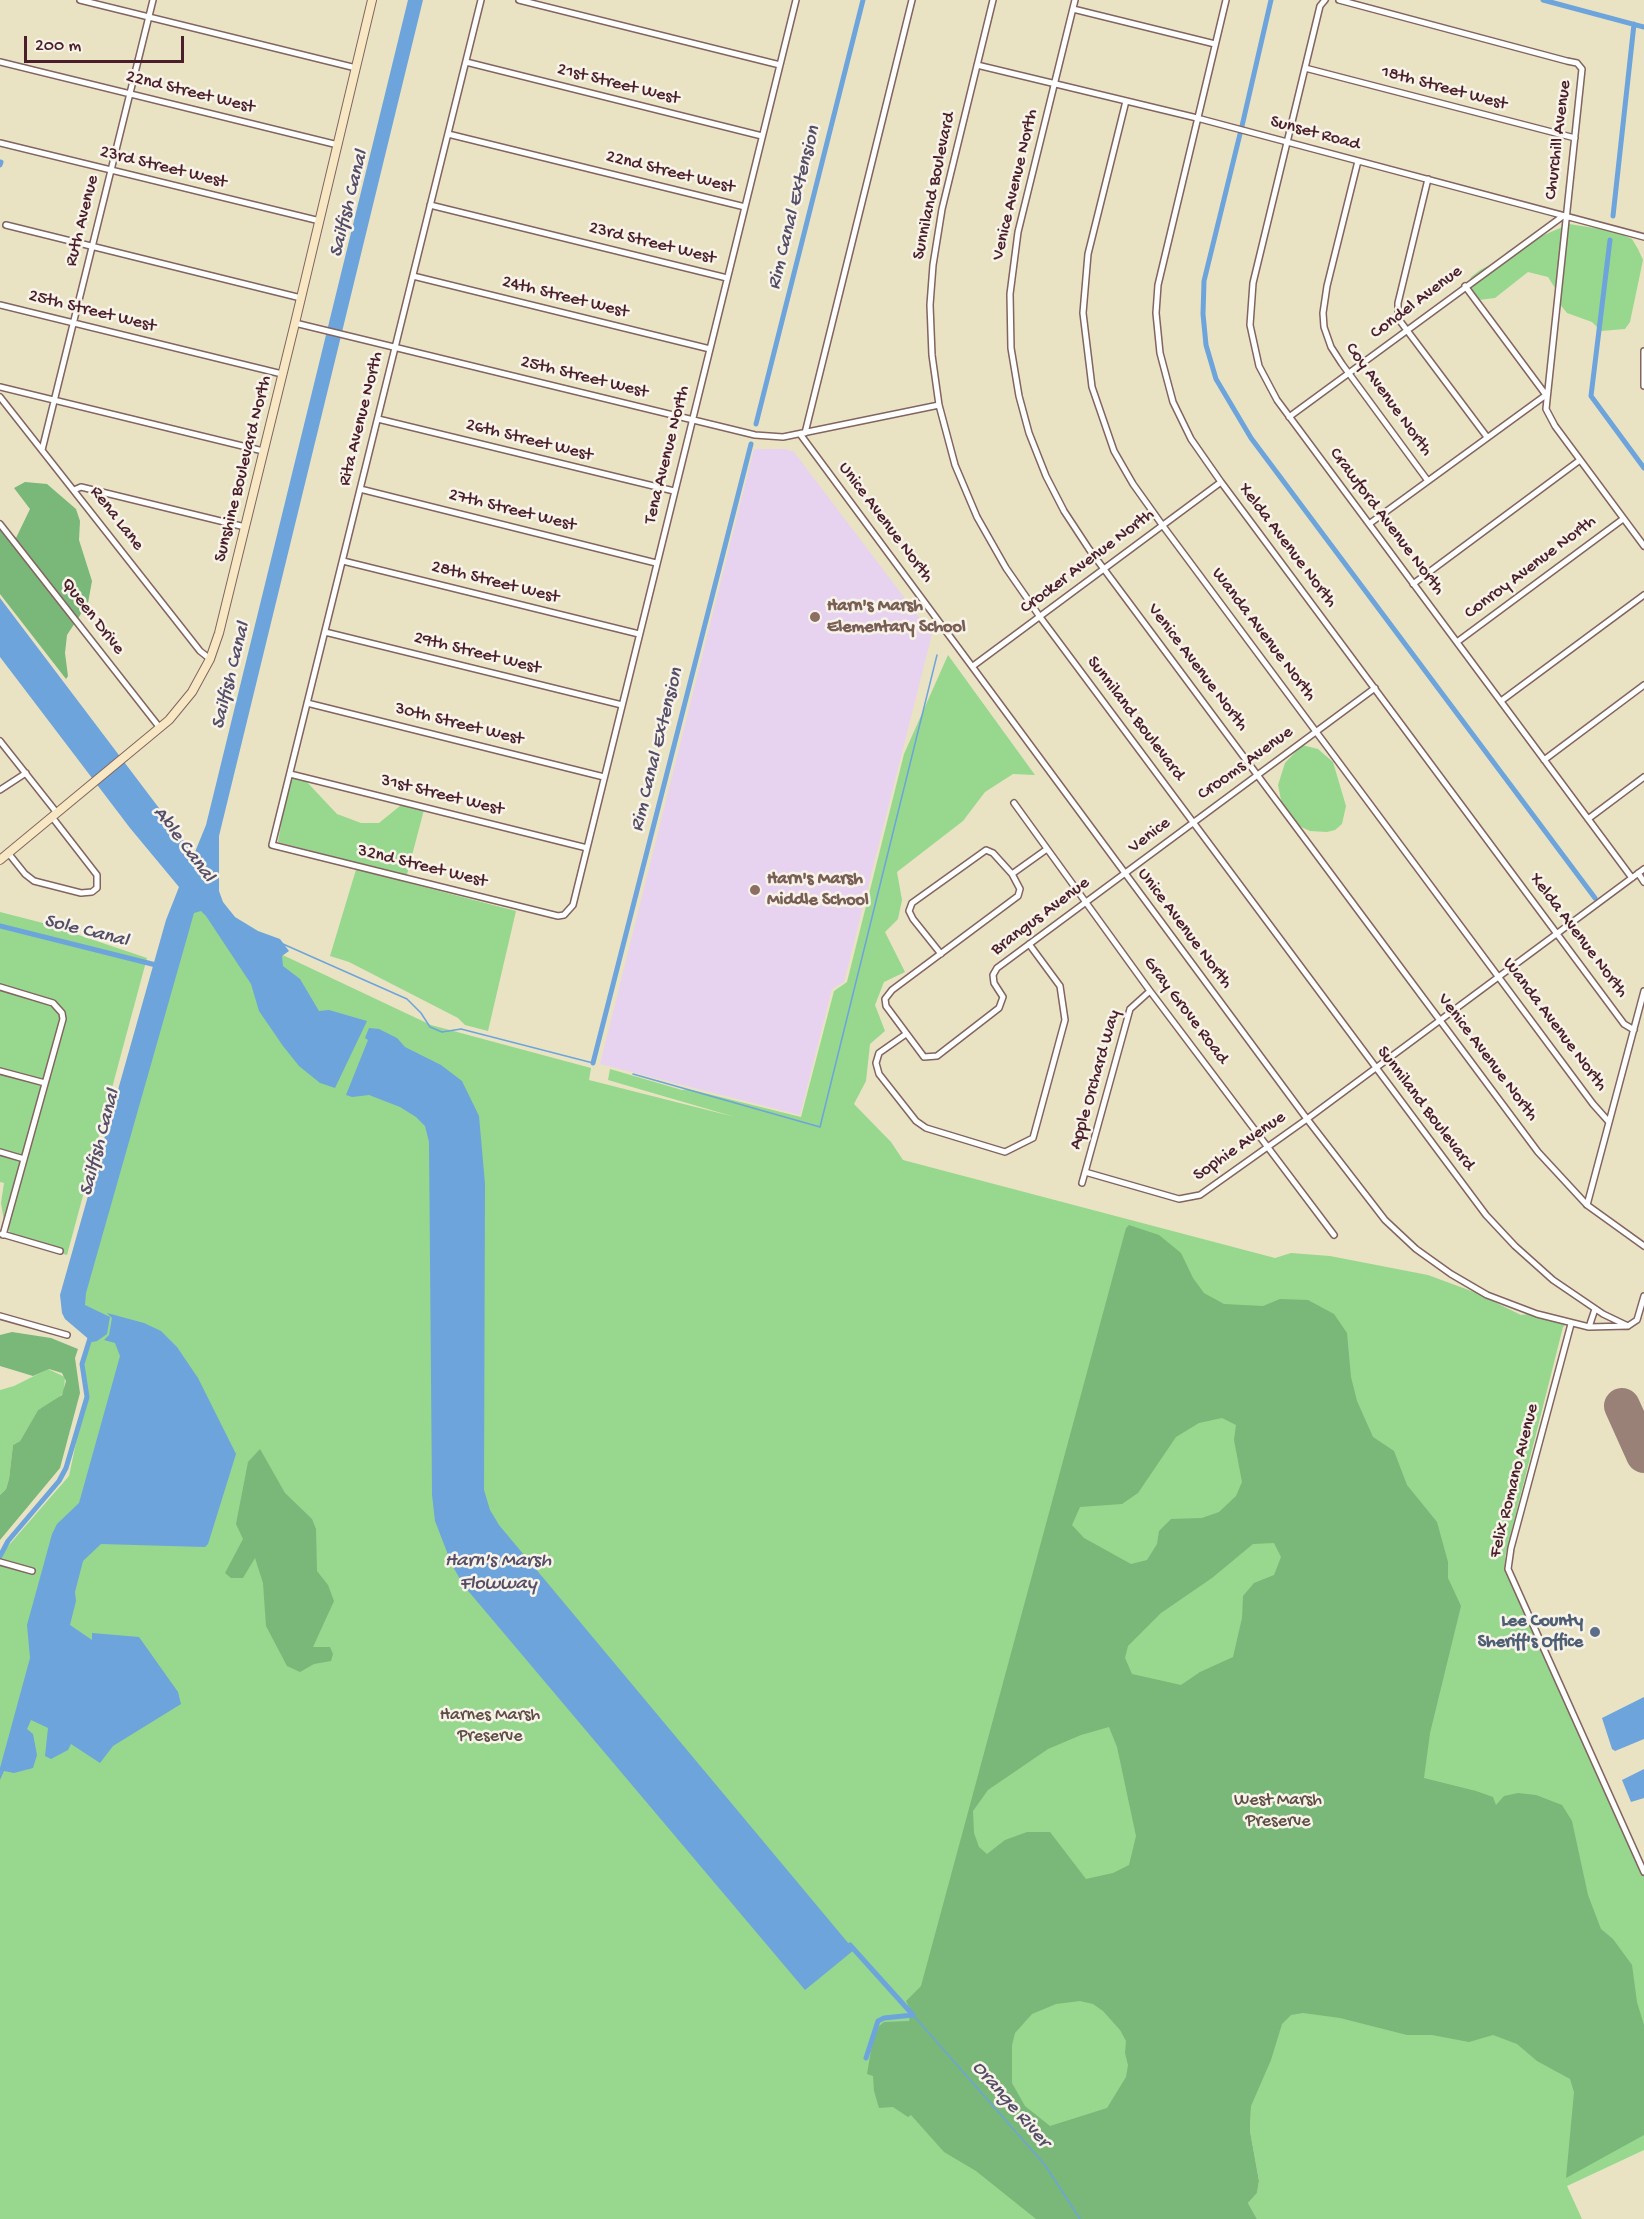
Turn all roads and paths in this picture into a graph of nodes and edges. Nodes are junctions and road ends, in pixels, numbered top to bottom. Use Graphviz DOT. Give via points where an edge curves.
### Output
graph roads {
  1 [pos="80,0"];
  2 [pos="153,0"];
  3 [pos="372,0"];
  4 [pos="481,0"];
  5 [pos="519,0"];
  6 [pos="796,0"];
  7 [pos="912,0"];
  8 [pos="993,0"];
  9 [pos="1075,0"];
  10 [pos="1226,0"];
  11 [pos="1325,0"];
  12 [pos="1340,0"];
  13 [pos="1073,9"];
  14 [pos="149,17"];
  15 [pos="1215,44"];
  16 [pos="0,62"];
  17 [pos="466,62"];
  18 [pos="780,65"];
  19 [pos="977,65"];
  20 [pos="356,68"];
  21 [pos="1305,68"];
  22 [pos="1055,84"];
  23 [pos="130,94"];
  24 [pos="1126,101"];
  25 [pos="1197,118"];
  26 [pos="448,134"];
  27 [pos="762,136"];
  28 [pos="1575,138"];
  29 [pos="1287,142"];
  30 [pos="0,143"];
  31 [pos="338,145"];
  32 [pos="1358,161"];
  33 [pos="111,170"];
  34 [pos="1428,179"];
  35 [pos="430,205"];
  36 [pos="745,207"];
  37 [pos="1565,215"];
  38 [pos="320,221"];
  39 [pos="6,225"];
  40 [pos="1644,237"];
  41 [pos="92,247"];
  42 [pos="413,276"];
  43 [pos="727,278"];
  44 [pos="1466,286"];
  45 [pos="301,298"];
  46 [pos="0,305"];
  47 [pos="74,323"];
  48 [pos="295,323"];
  49 [pos="1407,329"];
  50 [pos="396,347"];
  51 [pos="710,349"];
  52 [pos="1644,351"];
  53 [pos="1348,372"];
  54 [pos="282,375"];
  55 [pos="1644,386"];
  56 [pos="0,387"];
  57 [pos="1546,395"];
  58 [pos="0,397"];
  59 [pos="55,400"];
  60 [pos="939,405"];
  61 [pos="1289,417"];
  62 [pos="378,419"];
  63 [pos="692,420"];
  64 [pos="803,433"];
  65 [pos="1487,437"];
  66 [pos="42,450"];
  67 [pos="263,451"];
  68 [pos="1580,460"];
  69 [pos="1428,481"];
  70 [pos="1221,482"];
  71 [pos="360,489"];
  72 [pos="74,490"];
  73 [pos="674,491"];
  74 [pos="1623,519"];
  75 [pos="0,524"];
  76 [pos="1369,524"];
  77 [pos="1163,526"];
  78 [pos="245,527"];
  79 [pos="1644,546"];
  80 [pos="343,561"];
  81 [pos="656,563"];
  82 [pos="1104,569"];
  83 [pos="1413,584"];
  84 [pos="1644,595"];
  85 [pos="1041,617"];
  86 [pos="325,632"];
  87 [pos="639,634"];
  88 [pos="1456,642"];
  89 [pos="210,659"];
  90 [pos="973,666"];
  91 [pos="1644,685"];
  92 [pos="1375,688"];
  93 [pos="1501,701"];
  94 [pos="307,703"];
  95 [pos="622,705"];
  96 [pos="160,728"];
  97 [pos="1317,732"];
  98 [pos="0,741"];
  99 [pos="1544,760"];
  100 [pos="26,773"];
  101 [pos="290,774"];
  102 [pos="1257,775"];
  103 [pos="604,777"];
  104 [pos="1644,777"];
  105 [pos="0,790"];
  106 [pos="1014,803"];
  107 [pos="55,815"];
  108 [pos="1588,819"];
  109 [pos="1193,822"];
  110 [pos="272,845"];
  111 [pos="587,848"];
  112 [pos="1047,849"];
  113 [pos="9,854"];
  114 [pos="0,860"];
  115 [pos="1644,869"];
  116 [pos="1638,873"];
  117 [pos="1012,874"];
  118 [pos="1124,874"];
  119 [pos="1632,878"];
  120 [pos="1644,882"];
  121 [pos="1085,901"];
  122 [pos="564,915"];
  123 [pos="1557,933"];
  124 [pos="1029,944"];
  125 [pos="941,954"];
  126 [pos="1499,976"];
  127 [pos="0,987"];
  128 [pos="1150,991"];
  129 [pos="1644,992"];
  130 [pos="1440,1020"];
  131 [pos="1634,1030"];
  132 [pos="906,1034"];
  133 [pos="1376,1068"];
  134 [pos="0,1071"];
  135 [pos="45,1083"];
  136 [pos="1307,1119"];
  137 [pos="1609,1122"];
  138 [pos="1269,1147"];
  139 [pos="0,1152"];
  140 [pos="24,1159"];
  141 [pos="1085,1172"];
  142 [pos="1082,1183"];
  143 [pos="1587,1204"];
  144 [pos="2,1234"];
  145 [pos="1334,1235"];
  146 [pos="1644,1246"];
  147 [pos="60,1251"];
  148 [pos="1644,1296"];
  149 [pos="1595,1309"];
  150 [pos="0,1316"];
  151 [pos="1571,1324"];
  152 [pos="1628,1326"];
  153 [pos="1589,1327"];
  154 [pos="67,1335"];
  155 [pos="1,1562"];
  156 [pos="32,1571"];
  157 [pos="1644,1872"];
  1 -- 14 [label="street"];
  2 -- 14 [label="street, Ruth Avenue"];
  3 -- 20 [label="street, Sunshine Boulevard North"];
  4 -- 17 [label="street, Rita Avenue North"];
  5 -- 18 [label="street"];
  6 -- 18 [label="street, Tena Avenue North"];
  7 -- 64 [label="street"];
  8 -- 19 [label="street, Sunniland Boulevard"];
  9 -- 13 [label="street, Venice Avenue North"];
  10 -- 15 [label="street, Xelda Avenue North"];
  11 -- 21 [label="street, Crawford Avenue North" via="1320,6"];
  12 -- 28 [label="street, Churchill Avenue" via="1577,63 1582,69"];
  13 -- 15 [label="street"];
  13 -- 22 [label="street, Venice Avenue North"];
  14 -- 20 [label="street"];
  14 -- 23 [label="street, Ruth Avenue"];
  15 -- 25 [label="street, Xelda Avenue North"];
  16 -- 23 [label="street, 22nd Street West"];
  17 -- 26 [label="street, Rita Avenue North"];
  17 -- 27 [label="street, 21st Street West"];
  18 -- 27 [label="street, Tena Avenue North"];
  19 -- 22 [label="street, Sunset Road"];
  19 -- 60 [label="street, Sunniland Boulevard" via="942,209 933,265 930,332"];
  20 -- 31 [label="street, Sunshine Boulevard North"];
  21 -- 28 [label="street, 18th Street West"];
  21 -- 29 [label="street, Crawford Avenue North"];
  22 -- 24 [label="street, Sunset Road"];
  22 -- 82 [label="street, Venice Avenue North" via="1015,252 1011,348 1023,412 1042,467 1064,511"];
  23 -- 31 [label="street, 22nd Street West"];
  23 -- 33 [label="street, Ruth Avenue"];
  24 -- 25 [label="street, Sunset Road"];
  24 -- 77 [label="street, Wanda Avenue North" via="1088,254 1085,346 1106,433 1133,484"];
  25 -- 29 [label="street, Sunset Road"];
  25 -- 70 [label="street, Xelda Avenue North" via="1161,263 1157,327 1173,402 1191,439"];
  26 -- 35 [label="street, Rita Avenue North"];
  26 -- 36 [label="street, 22nd Street West"];
  27 -- 36 [label="street, Tena Avenue North"];
  28 -- 37 [label="street, Churchill Avenue"];
  29 -- 32 [label="street, Sunset Road"];
  29 -- 61 [label="street, Crawford Avenue North" via="1253,283 1250,311 1259,366"];
  30 -- 33 [label="street, 23rd Street West"];
  31 -- 38 [label="street, Sunshine Boulevard North"];
  32 -- 34 [label="street, Sunset Road"];
  32 -- 53 [label="street, Coy Avenue North" via="1323,313 1328,340"];
  33 -- 38 [label="street, 23rd Street West"];
  33 -- 41 [label="street, Ruth Avenue"];
  34 -- 37 [label="street, Sunset Road"];
  34 -- 49 [label="street" via="1398,303 1400,321"];
  35 -- 42 [label="street, Rita Avenue North"];
  35 -- 43 [label="street, 23rd Street West"];
  36 -- 43 [label="street, Tena Avenue North"];
  37 -- 40 [label="street, Sunset Road"];
  37 -- 44 [label="street, Condel Avenue"];
  37 -- 57 [label="street, Churchill Avenue"];
  38 -- 45 [label="street, Sunshine Boulevard North"];
  39 -- 41 [label="street"];
  41 -- 45 [label="street"];
  41 -- 47 [label="street, Ruth Avenue"];
  42 -- 50 [label="street, Rita Avenue North"];
  42 -- 51 [label="street, 24th Street West"];
  43 -- 51 [label="street, Tena Avenue North"];
  44 -- 49 [label="street, Condel Avenue"];
  44 -- 57 [label="street"];
  45 -- 48 [label="street, Sunshine Boulevard North"];
  46 -- 47 [label="street, 25th Street West"];
  47 -- 54 [label="street, 25th Street West"];
  47 -- 59 [label="street, Ruth Avenue"];
  48 -- 50 [label="street, 25th Street West"];
  48 -- 54 [label="street, Sunshine Boulevard North"];
  49 -- 53 [label="street, Condel Avenue"];
  49 -- 65 [label="street"];
  50 -- 62 [label="street, Rita Avenue North"];
  50 -- 63 [label="street, 25th Street West"];
  51 -- 63 [label="street, Tena Avenue North"];
  52 -- 55 [label="street"];
  53 -- 61 [label="street, Condel Avenue"];
  53 -- 69 [label="street, Coy Avenue North"];
  54 -- 67 [label="street, Sunshine Boulevard North"];
  56 -- 59 [label="street"];
  57 -- 65 [label="street"];
  57 -- 68 [label="street" via="1548,415"];
  58 -- 66 [label="street, Rena Lane"];
  59 -- 66 [label="street, Ruth Avenue"];
  59 -- 67 [label="street"];
  60 -- 64 [label="street, 25th Street West"];
  60 -- 85 [label="street, Sunniland Boulevard" via="955,465 977,517 1006,568"];
  61 -- 76 [label="street, Crawford Avenue North"];
  62 -- 71 [label="street, Rita Avenue North"];
  62 -- 73 [label="street, 26th Street West"];
  63 -- 64 [label="street, 25th Street West" via="763,436"];
  63 -- 73 [label="street, Tena Avenue North"];
  64 -- 90 [label="street, Unice Avenue North"];
  65 -- 69 [label="street"];
  66 -- 72 [label="street, Rena Lane"];
  67 -- 78 [label="street, Sunshine Boulevard North"];
  68 -- 74 [label="street"];
  68 -- 83 [label="street"];
  69 -- 76 [label="street"];
  70 -- 77 [label="street, Crocker Avenue North"];
  70 -- 92 [label="street, Xelda Avenue North"];
  71 -- 80 [label="street, Rita Avenue North"];
  71 -- 81 [label="street, 27th Street West"];
  72 -- 78 [label="street" via="81,487"];
  72 -- 89 [label="street, Rena Lane"];
  73 -- 81 [label="street, Tena Avenue North"];
  74 -- 79 [label="street"];
  74 -- 88 [label="street, Conroy Avenue North"];
  75 -- 96 [label="street, Queen Drive"];
  76 -- 83 [label="street, Crawford Avenue North"];
  77 -- 82 [label="street, Crocker Avenue North"];
  77 -- 97 [label="street, Wanda Avenue North"];
  78 -- 89 [label="street, Sunshine Boulevard North"];
  80 -- 86 [label="street, Rita Avenue North"];
  80 -- 87 [label="street, 28th Street West"];
  81 -- 87 [label="street, Tena Avenue North"];
  82 -- 85 [label="street, Crocker Avenue North"];
  82 -- 102 [label="street, Venice Avenue North"];
  83 -- 88 [label="street, Crawford Avenue North"];
  84 -- 93 [label="street"];
  85 -- 90 [label="street, Crocker Avenue North"];
  85 -- 109 [label="street, Sunniland Boulevard"];
  86 -- 94 [label="street, Rita Avenue North"];
  86 -- 95 [label="street, 29th Street West"];
  87 -- 95 [label="street, Tena Avenue North"];
  88 -- 93 [label="street, Crawford Avenue North"];
  89 -- 96 [label="street, Sunshine Boulevard North" via="192,692"];
  90 -- 118 [label="street, Unice Avenue North"];
  91 -- 99 [label="street"];
  92 -- 97 [label="street, Crooms Avenue"];
  92 -- 123 [label="street, Xelda Avenue North"];
  93 -- 99 [label="street, Crawford Avenue North"];
  94 -- 101 [label="street, Rita Avenue North"];
  94 -- 103 [label="street, 30th Street West"];
  95 -- 103 [label="street, Tena Avenue North"];
  96 -- 107 [label="street, Sunshine Boulevard North"];
  97 -- 102 [label="street, Crooms Avenue"];
  97 -- 126 [label="street, Wanda Avenue North"];
  98 -- 100 [label="street"];
  99 -- 108 [label="street, Crawford Avenue North"];
  100 -- 105 [label="street"];
  100 -- 107 [label="street"];
  101 -- 110 [label="street, Rita Avenue North"];
  101 -- 111 [label="street, 31st Street West"];
  102 -- 109 [label="street, Crooms Avenue"];
  102 -- 130 [label="street, Venice Avenue North"];
  103 -- 111 [label="street, Tena Avenue North"];
  104 -- 108 [label="street"];
  106 -- 112 [label="street, Gray Grove Road"];
  107 -- 113 [label="street, Sunshine Boulevard North"];
  107 -- 113 [label="street" via="94,869 97,888 87,894 34,881"];
  108 -- 119 [label="street, Crawford Avenue North"];
  109 -- 118 [label="street, Venice"];
  109 -- 133 [label="street, Sunniland Boulevard"];
  110 -- 122 [label="street, 32nd Street West"];
  111 -- 122 [label="street, Tena Avenue North" via="573,904"];
  112 -- 117 [label="street"];
  112 -- 121 [label="street, Gray Grove Road"];
  113 -- 114 [label="street, Sunshine Boulevard North"];
  115 -- 116 [label="street, Sophie Avenue"];
  116 -- 119 [label="street, Sophie Avenue"];
  116 -- 120 [label="street"];
  117 -- 125 [label="street, Brangus Avenue" via="1020,889 1018,896"];
  117 -- 125 [label="street" via="986,850 912,903 909,911 913,919"];
  118 -- 121 [label="street, Brangus Avenue"];
  118 -- 136 [label="street, Unice Avenue North"];
  119 -- 123 [label="street, Sophie Avenue"];
  121 -- 124 [label="street, Brangus Avenue"];
  121 -- 128 [label="street, Gray Grove Road"];
  123 -- 126 [label="street, Sophie Avenue"];
  123 -- 131 [label="street, Xelda Avenue North" via="1624,1023"];
  124 -- 132 [label="street, Brangus Avenue" via="993,975 1003,997 999,1008 937,1056 924,1057"];
  124 -- 132 [label="street" via="1060,986 1065,1020 1034,1138 1005,1152 926,1128 916,1121 879,1074 876,1064 879,1053"];
  125 -- 132 [label="street, Brangus Avenue" via="885,999"];
  126 -- 130 [label="street, Sophie Avenue"];
  126 -- 137 [label="street, Wanda Avenue North"];
  127 -- 135 [label="street" via="48,1001 63,1013"];
  128 -- 138 [label="street, Gray Grove Road"];
  128 -- 141 [label="street, Apple Orchard Way" via="1130,1009"];
  129 -- 131 [label="street"];
  130 -- 133 [label="street, Sophie Avenue"];
  130 -- 143 [label="street, Venice Avenue North" via="1550,1168"];
  131 -- 137 [label="street"];
  133 -- 136 [label="street, Sophie Avenue"];
  133 -- 149 [label="street, Sunniland Boulevard" via="1502,1233 1553,1280"];
  134 -- 135 [label="street"];
  135 -- 140 [label="street"];
  136 -- 138 [label="street, Sophie Avenue"];
  136 -- 151 [label="street, Unice Avenue North" via="1378,1212 1433,1262 1487,1295"];
  137 -- 143 [label="street"];
  138 -- 141 [label="street, Sophie Avenue" via="1200,1195 1179,1199"];
  138 -- 145 [label="street, Gray Grove Road"];
  139 -- 140 [label="street"];
  140 -- 144 [label="street"];
  141 -- 142 [label="street, Apple Orchard Way"];
  143 -- 146 [label="street, Venice Avenue North"];
  144 -- 147 [label="street"];
  148 -- 152 [label="street" via="1637,1320"];
  149 -- 152 [label="street, Sunniland Boulevard"];
  149 -- 153 [label="street"];
  150 -- 154 [label="street"];
  151 -- 153 [label="street, Unice Avenue North"];
  151 -- 157 [label="street, Felix Romano Avenue" via="1510,1548 1508,1569"];
  152 -- 153 [label="street, Unice Avenue North"];
  155 -- 156 [label="street"];
}
